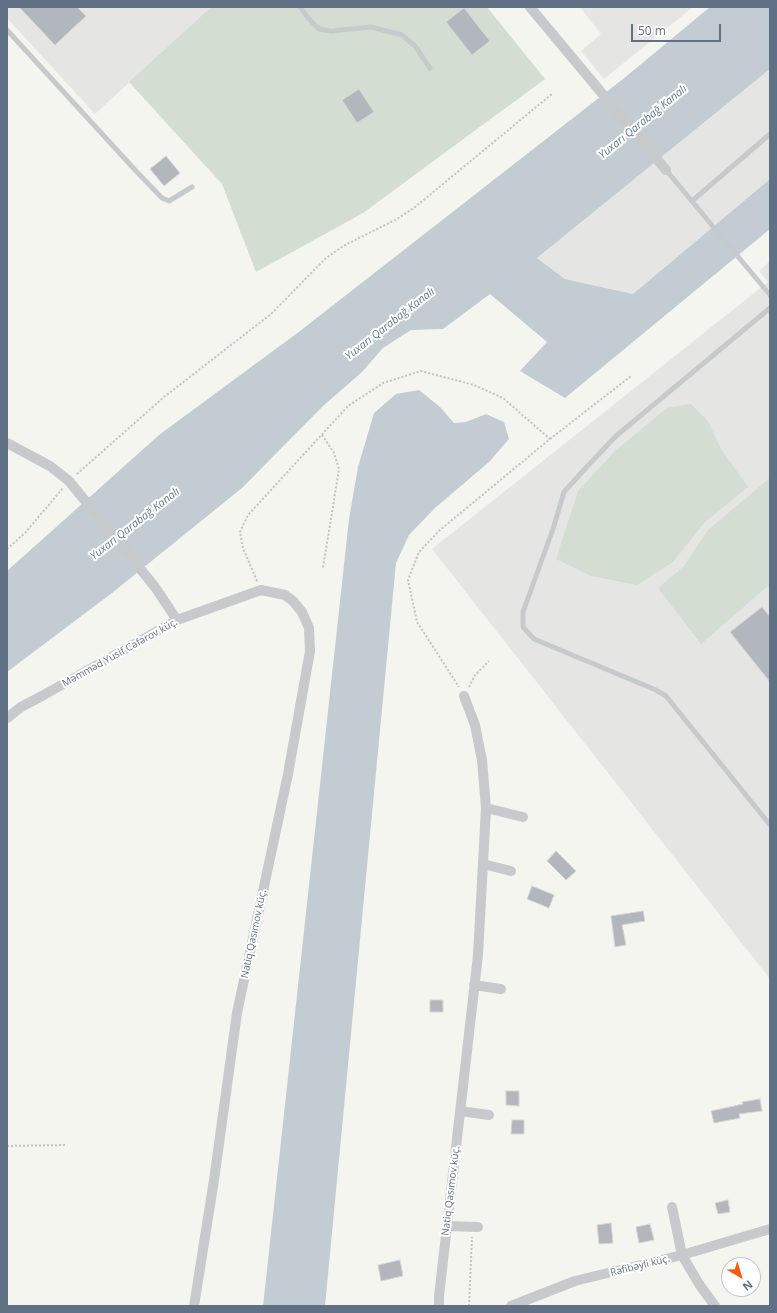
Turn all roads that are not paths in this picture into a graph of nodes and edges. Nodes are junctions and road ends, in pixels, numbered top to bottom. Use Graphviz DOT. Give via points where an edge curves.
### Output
graph roads {
  1 [pos="300,7"];
  2 [pos="530,7"];
  3 [pos="7,30"];
  4 [pos="430,68"];
  5 [pos="770,134"];
  6 [pos="666,170"];
  7 [pos="192,187"];
  8 [pos="692,201"];
  9 [pos="770,295"];
  10 [pos="770,308"];
  11 [pos="7,443"];
  12 [pos="261,590"];
  13 [pos="177,620"];
  14 [pos="464,696"];
  15 [pos="7,718"];
  16 [pos="486,808"];
  17 [pos="523,817"];
  18 [pos="770,825"];
  19 [pos="483,864"];
  20 [pos="511,871"];
  21 [pos="474,985"];
  22 [pos="501,989"];
  23 [pos="460,1111"];
  24 [pos="489,1115"];
  25 [pos="672,1207"];
  26 [pos="447,1226"];
  27 [pos="770,1229"];
  28 [pos="475,1231"];
  29 [pos="682,1255"];
  30 [pos="194,1306"];
  31 [pos="439,1306"];
  32 [pos="511,1306"];
  33 [pos="715,1306"];
  1 -- 4 [label="lane" via="319,29 332,31 371,27 402,35 415,46"];
  2 -- 6 [label="street"];
  3 -- 7 [label="lane" via="162,198 169,201"];
  5 -- 8 [label="lane"];
  6 -- 8 [label="lane"];
  8 -- 9 [label="lane"];
  10 -- 18 [label="lane" via="616,436 564,492 523,612 523,627 534,639 666,696"];
  11 -- 13 [label="street" via="50,466 69,481 155,587"];
  12 -- 13 [label="street, Məmməd Yusif Cəfərov küç."];
  12 -- 30 [label="street, Natiq Qasımov küç." via="285,595 302,612 309,628 310,651 288,774 237,1013"];
  13 -- 15 [label="street, Məmməd Yusif Cəfərov küç." via="21,706"];
  14 -- 16 [label="street, Natiq Qasımov küç." via="475,725 482,760"];
  16 -- 17 [label="street"];
  16 -- 19 [label="street, Natiq Qasımov küç."];
  19 -- 20 [label="street"];
  19 -- 21 [label="street, Natiq Qasımov küç."];
  21 -- 22 [label="street"];
  21 -- 23 [label="street, Natiq Qasımov küç."];
  23 -- 24 [label="street"];
  23 -- 26 [label="street, Natiq Qasımov küç."];
  25 -- 29 [label="street"];
  26 -- 28 [label="street"];
  26 -- 31 [label="street, Natiq Qasımov küç."];
  27 -- 29 [label="street, Rəfibəyli küç."];
  29 -- 32 [label="street, Rəfibəyli küç." via="575,1281"];
  29 -- 33 [label="street"];
}
